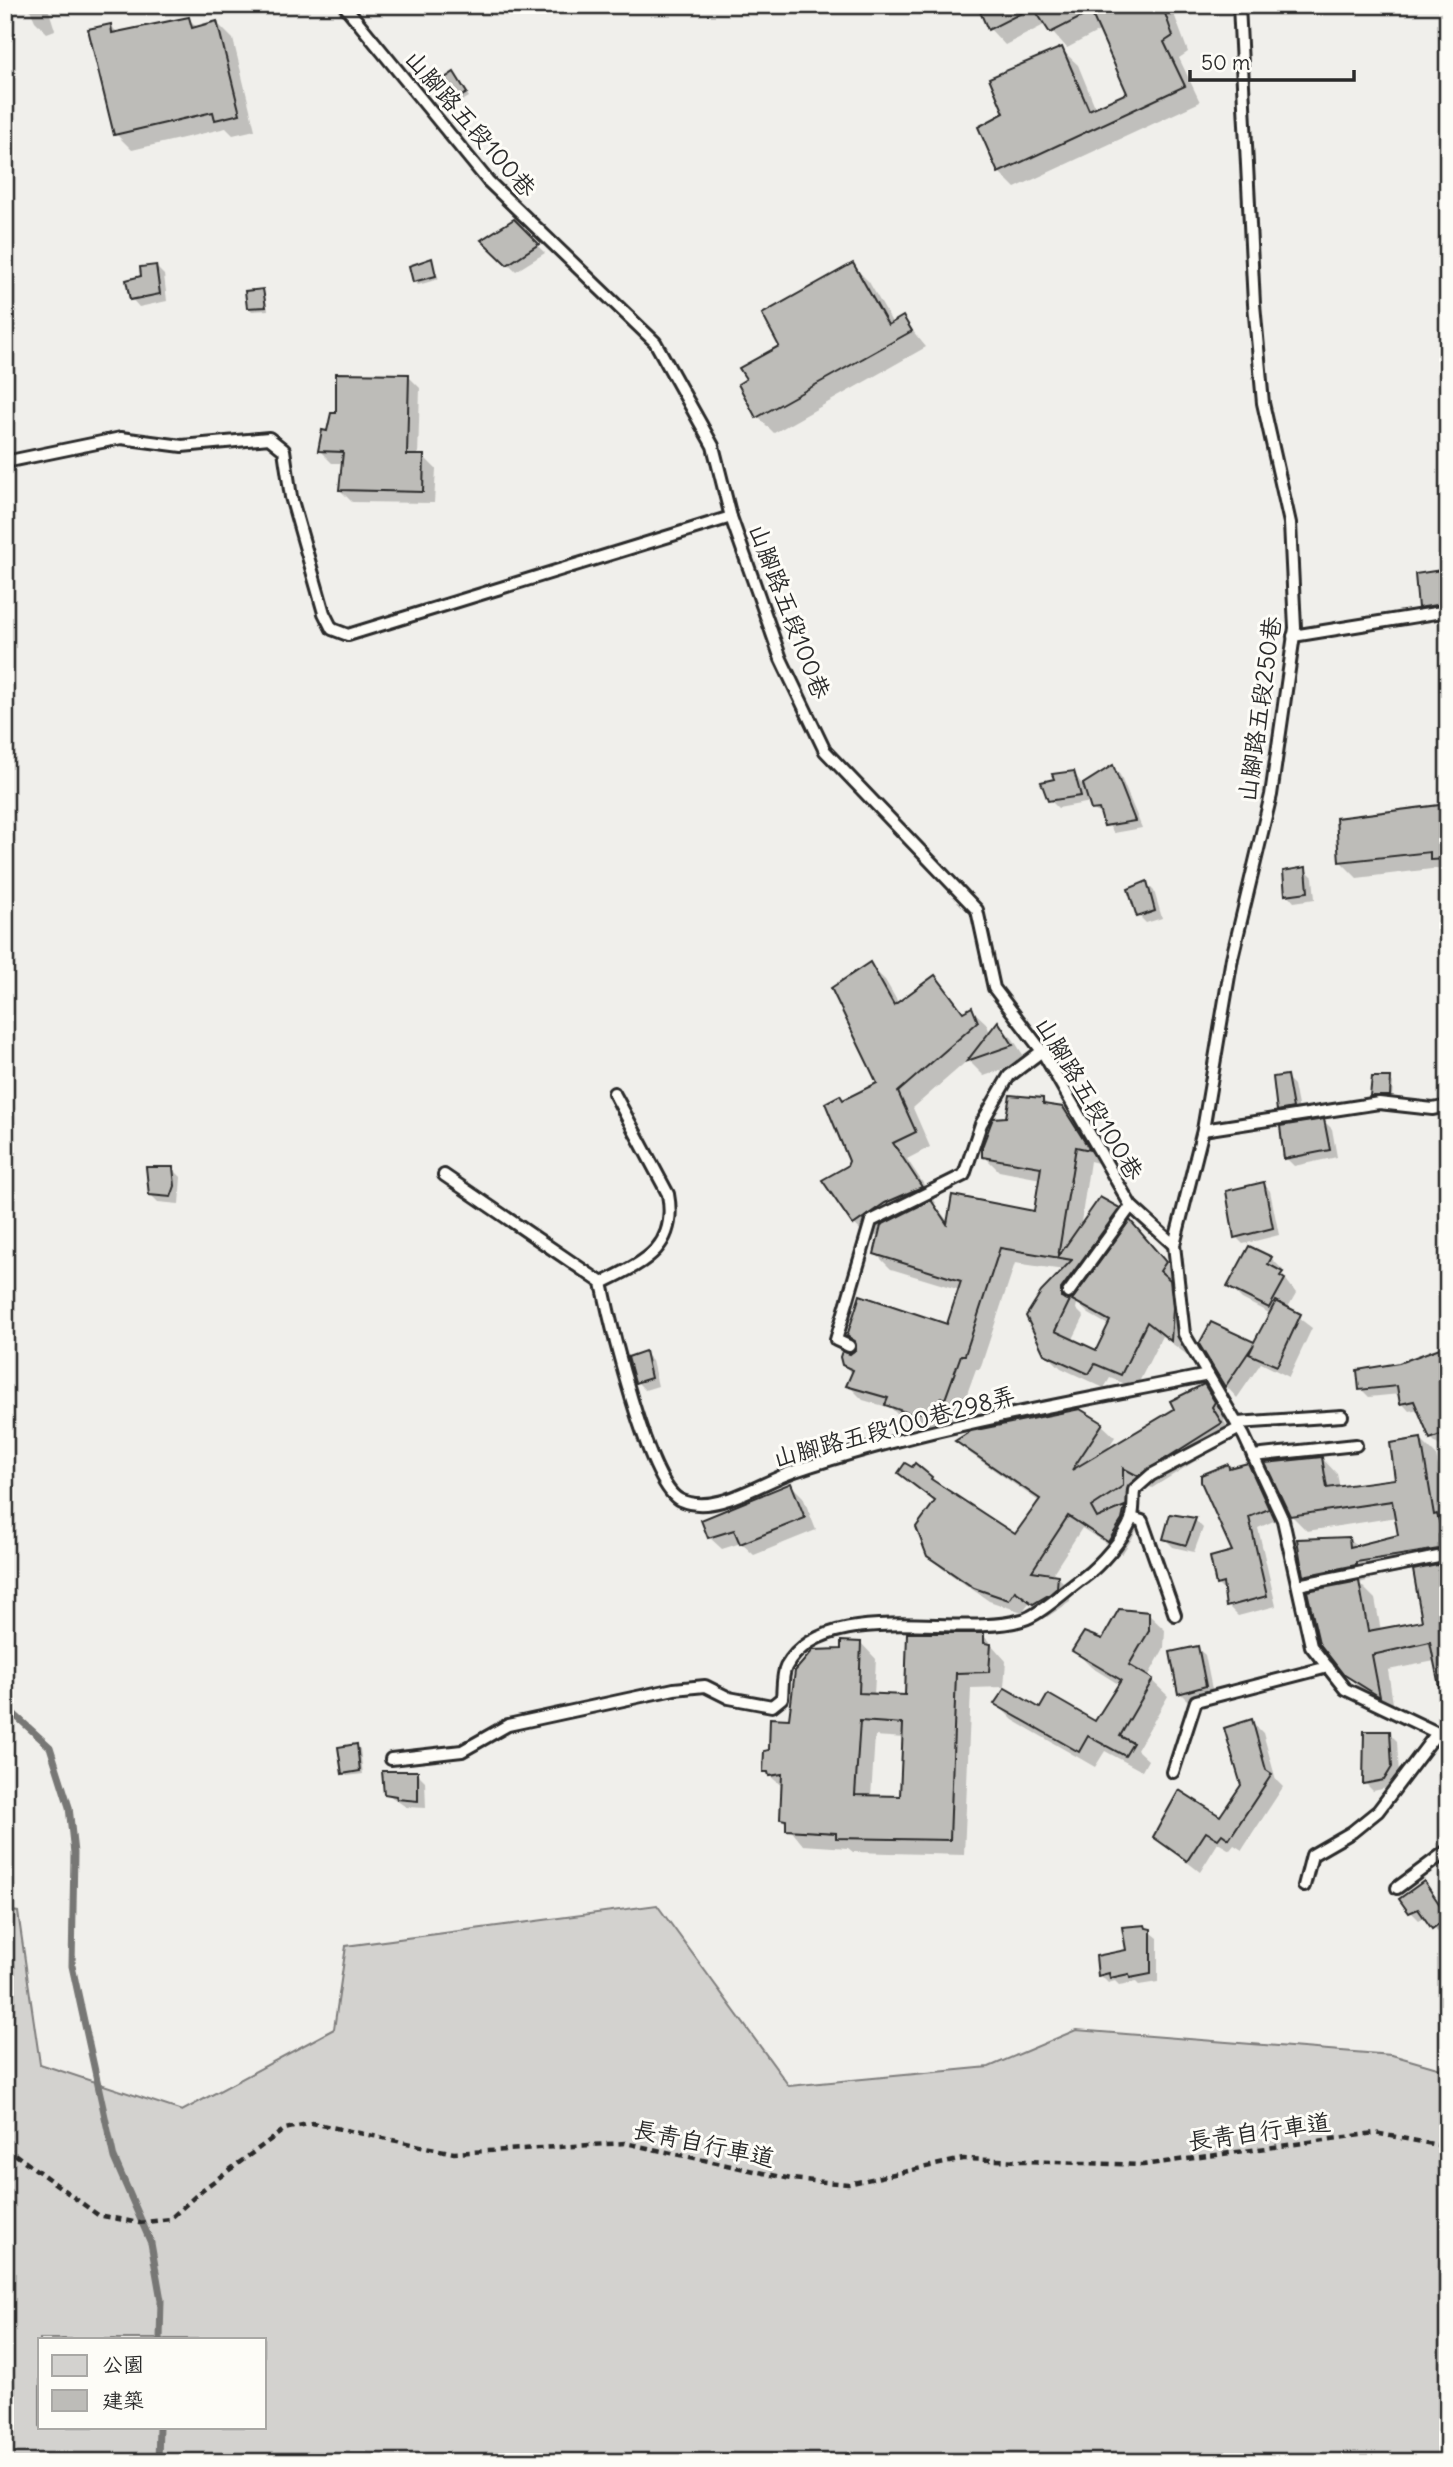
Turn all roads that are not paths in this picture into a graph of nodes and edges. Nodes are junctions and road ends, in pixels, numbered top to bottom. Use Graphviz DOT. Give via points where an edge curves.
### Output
graph roads {
  1 [pos="344,5"];
  2 [pos="1239,5"];
  3 [pos="5,462"];
  4 [pos="731,517"];
  5 [pos="1448,611"];
  6 [pos="1293,636"];
  7 [pos="1042,1051"];
  8 [pos="614,1093"];
  9 [pos="1448,1106"];
  10 [pos="1203,1130"];
  11 [pos="444,1175"];
  12 [pos="1131,1206"];
  13 [pos="1174,1245"];
  14 [pos="602,1283"];
  15 [pos="1068,1293"];
  16 [pos="849,1346"];
  17 [pos="1208,1375"];
  18 [pos="1342,1416"];
  19 [pos="1238,1426"];
  20 [pos="1356,1445"];
  21 [pos="1253,1456"];
  22 [pos="1132,1518"];
  23 [pos="1448,1555"];
  24 [pos="1298,1585"];
  25 [pos="1175,1615"];
  26 [pos="1328,1667"];
  27 [pos="1443,1736"];
  28 [pos="391,1759"];
  29 [pos="1173,1772"];
  30 [pos="1448,1850"];
  31 [pos="1304,1886"];
  32 [pos="1397,1888"];
  1 -- 4 [label="lane, 山腳路五段100巷" via="488,181 655,342 713,446"];
  2 -- 6 [label="lane, 山腳路五段250巷" via="1254,304 1263,403 1290,523"];
  3 -- 4 [label="lane" via="121,439 182,446 269,438 284,450 291,497 324,613 332,628 348,635"];
  4 -- 7 [label="lane, 山腳路五段100巷" via="781,659 825,751 977,910 994,988"];
  5 -- 6 [label="lane"];
  6 -- 10 [label="lane, 山腳路五段250巷" via="1271,795 1232,958"];
  7 -- 12 [label="lane, 山腳路五段100巷"];
  7 -- 16 [label="lane" via="1009,1076 981,1125 964,1175 871,1221 836,1340"];
  8 -- 14 [label="lane" via="668,1194 672,1212 669,1229 646,1261"];
  9 -- 10 [label="lane" via="1433,1109 1379,1103"];
  10 -- 13 [label="lane, 山腳路五段250巷"];
  11 -- 14 [label="lane"];
  12 -- 13 [label="lane, 山腳路五段100巷"];
  12 -- 15 [label="lane"];
  13 -- 17 [label="lane" via="1184,1334"];
  14 -- 17 [label="lane, 山腳路五段100巷298弄" via="621,1370 664,1483 677,1499 694,1504 732,1497 815,1464 969,1423"];
  17 -- 19 [label="lane"];
  18 -- 19 [label="lane"];
  19 -- 21 [label="lane"];
  19 -- 22 [label="lane" via="1150,1475 1134,1490"];
  20 -- 21 [label="lane"];
  21 -- 24 [label="lane" via="1283,1520"];
  22 -- 25 [label="lane" via="1142,1521"];
  22 -- 28 [label="lane" via="1093,1570 1024,1620 866,1626 820,1635 785,1668 782,1698 772,1706 729,1698 705,1686 674,1689 508,1724 462,1751"];
  23 -- 24 [label="lane"];
  24 -- 26 [label="lane" via="1311,1646"];
  26 -- 27 [label="lane" via="1345,1689"];
  26 -- 29 [label="lane" via="1196,1701"];
  27 -- 31 [label="lane" via="1378,1811 1312,1855"];
  30 -- 32 [label="lane"];
}
